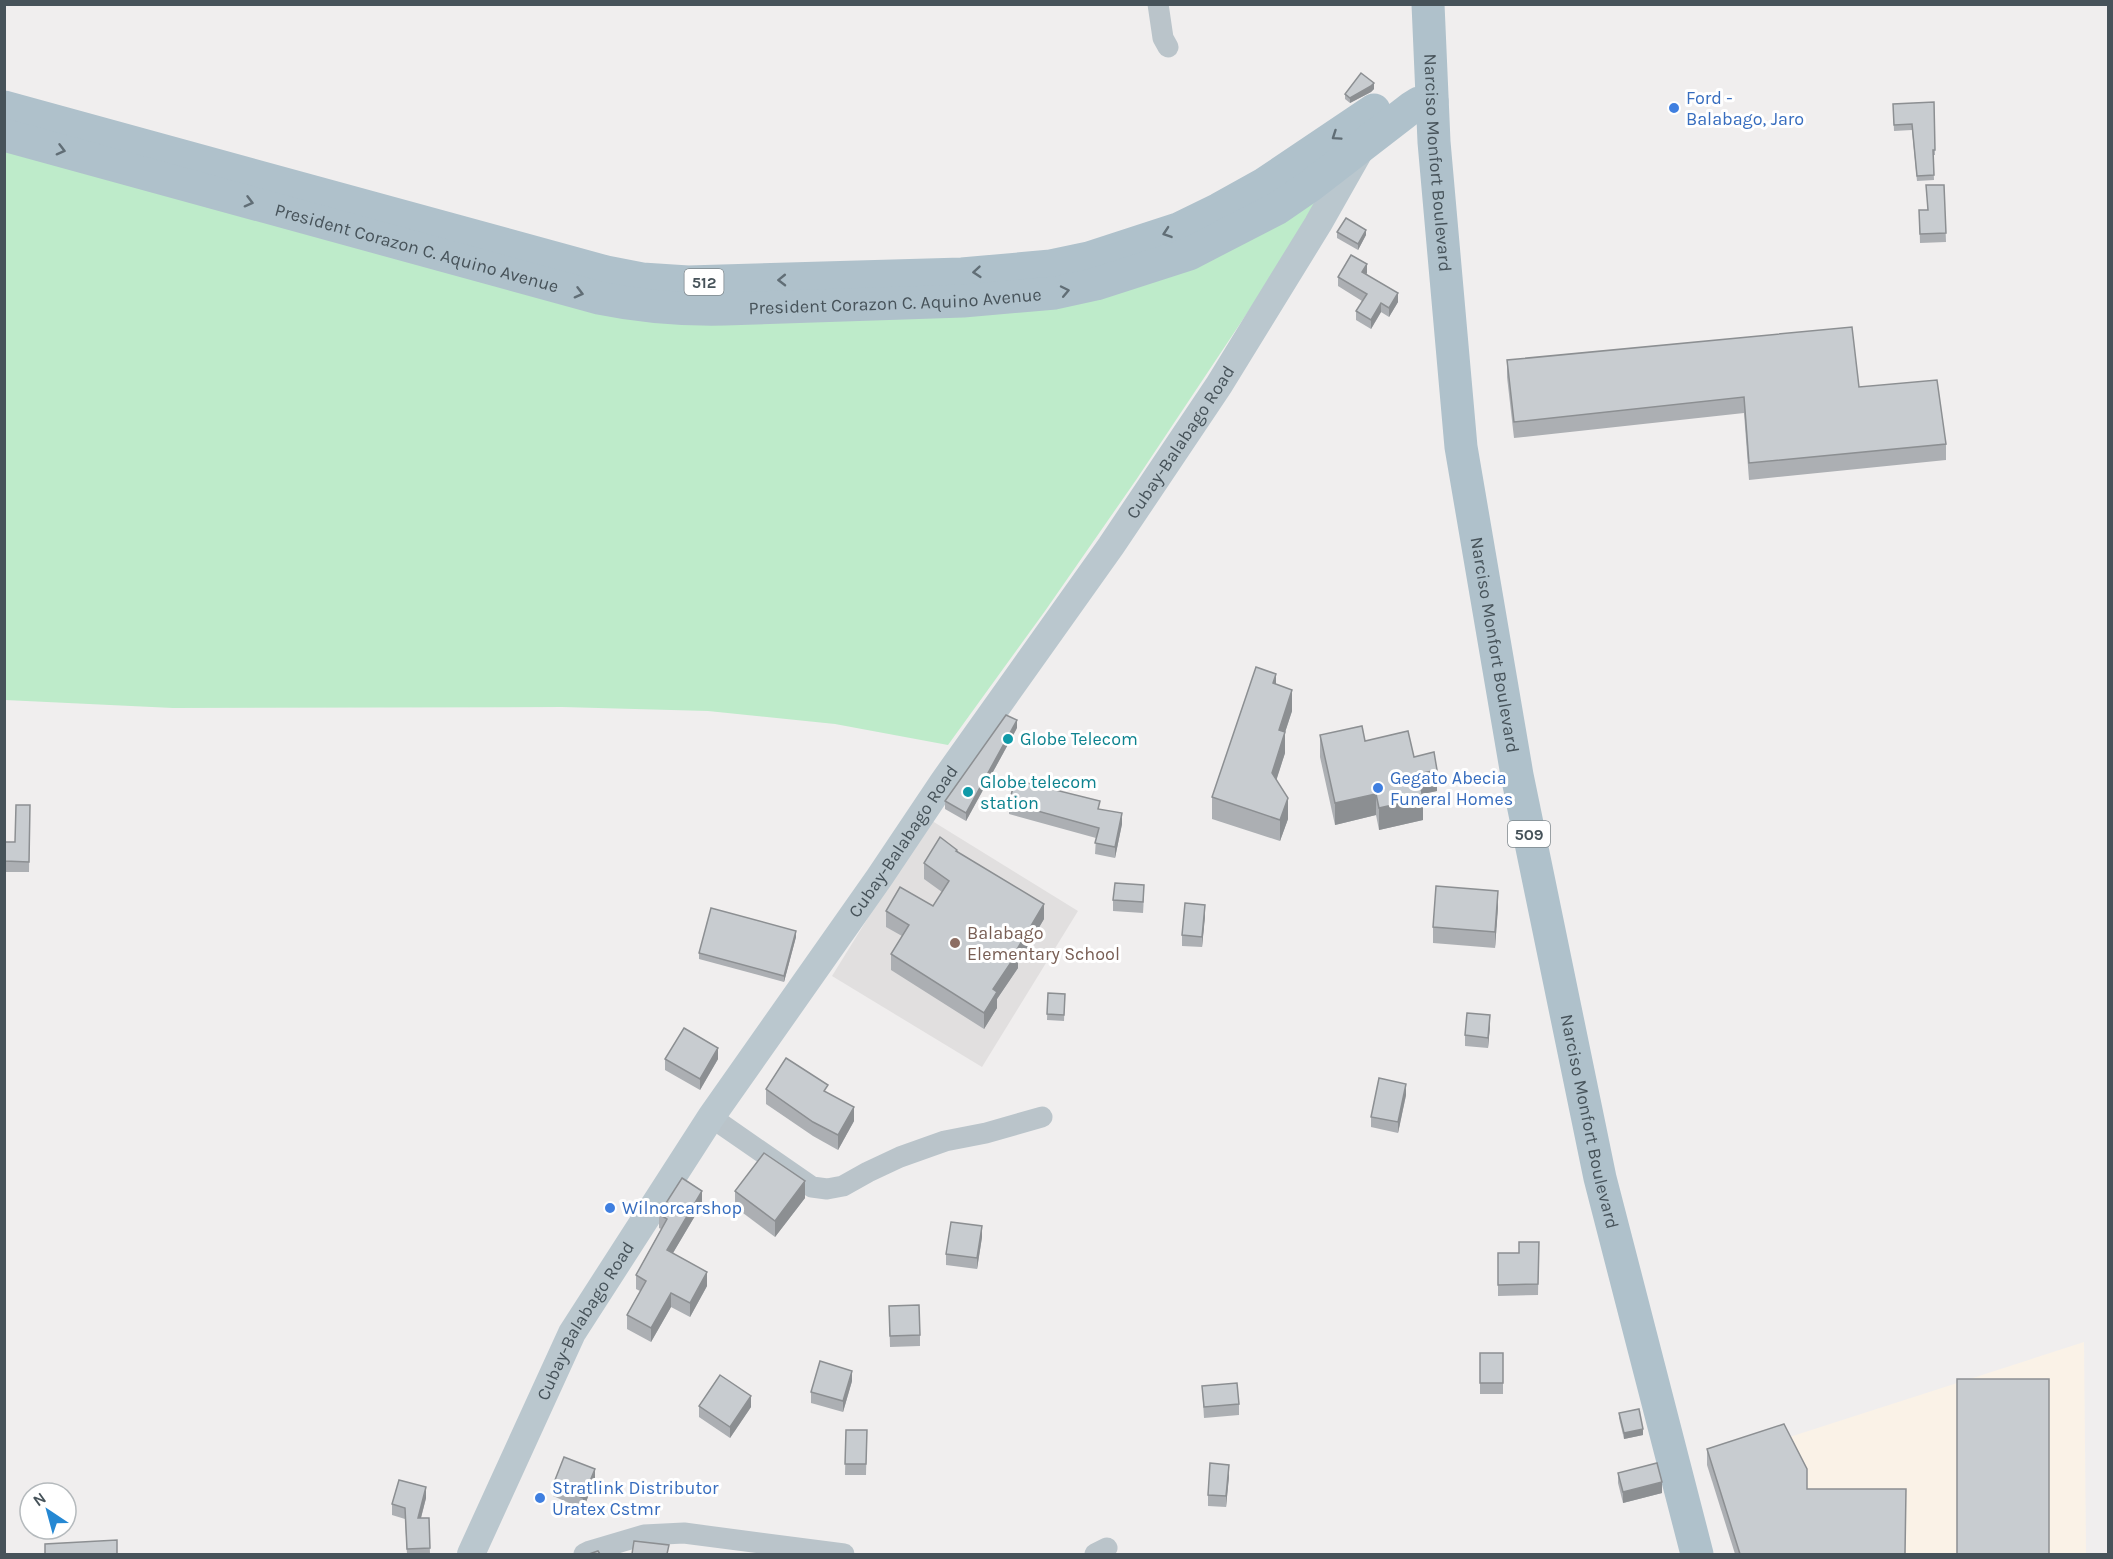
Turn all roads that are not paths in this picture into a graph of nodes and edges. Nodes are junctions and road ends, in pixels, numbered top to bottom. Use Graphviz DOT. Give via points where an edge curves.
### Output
graph roads {
  1 [pos="1158,4"];
  2 [pos="1428,4"];
  3 [pos="1168,47"];
  4 [pos="1431,85"];
  5 [pos="4,107"];
  6 [pos="4,135"];
  7 [pos="1364,143"];
  8 [pos="214,178"];
  9 [pos="711,1117"];
  10 [pos="1041,1117"];
  11 [pos="471,1554"];
  12 [pos="584,1554"];
  13 [pos="844,1554"];
  14 [pos="1697,1554"];
  1 -- 3 [label="street"];
  2 -- 4 [label="main road, Narciso Monfort Boulevard / 509"];
  4 -- 7 [label="main road, President Corazon C. Aquino Avenue / 512" via="1419,103"];
  4 -- 8 [label="main road, President Corazon C. Aquino Avenue / 512, one-way" via="1413,80 1264,184 1178,229 1061,264 962,274 724,282 642,279"];
  4 -- 14 [label="main road, Narciso Monfort Boulevard / 509" via="1461,447 1517,776 1600,1178"];
  5 -- 8 [label="main road, President Corazon C. Aquino Avenue / 512"];
  6 -- 8 [label="main road, President Corazon C. Aquino Avenue / 512, one-way"];
  8 -- 7 [label="main road, President Corazon C. Aquino Avenue / 512, one-way" via="519,277 638,306 838,306 1055,293 1135,273 1189,254 1278,207"];
  7 -- 9 [label="main road, Cubay-Balabago Road" via="1219,385 1111,546"];
  9 -- 10 [label="street" via="812,1187 827,1189 945,1141"];
  9 -- 11 [label="main road, Cubay-Balabago Road" via="572,1333"];
  12 -- 13 [label="street" via="644,1535 684,1533"];
}
